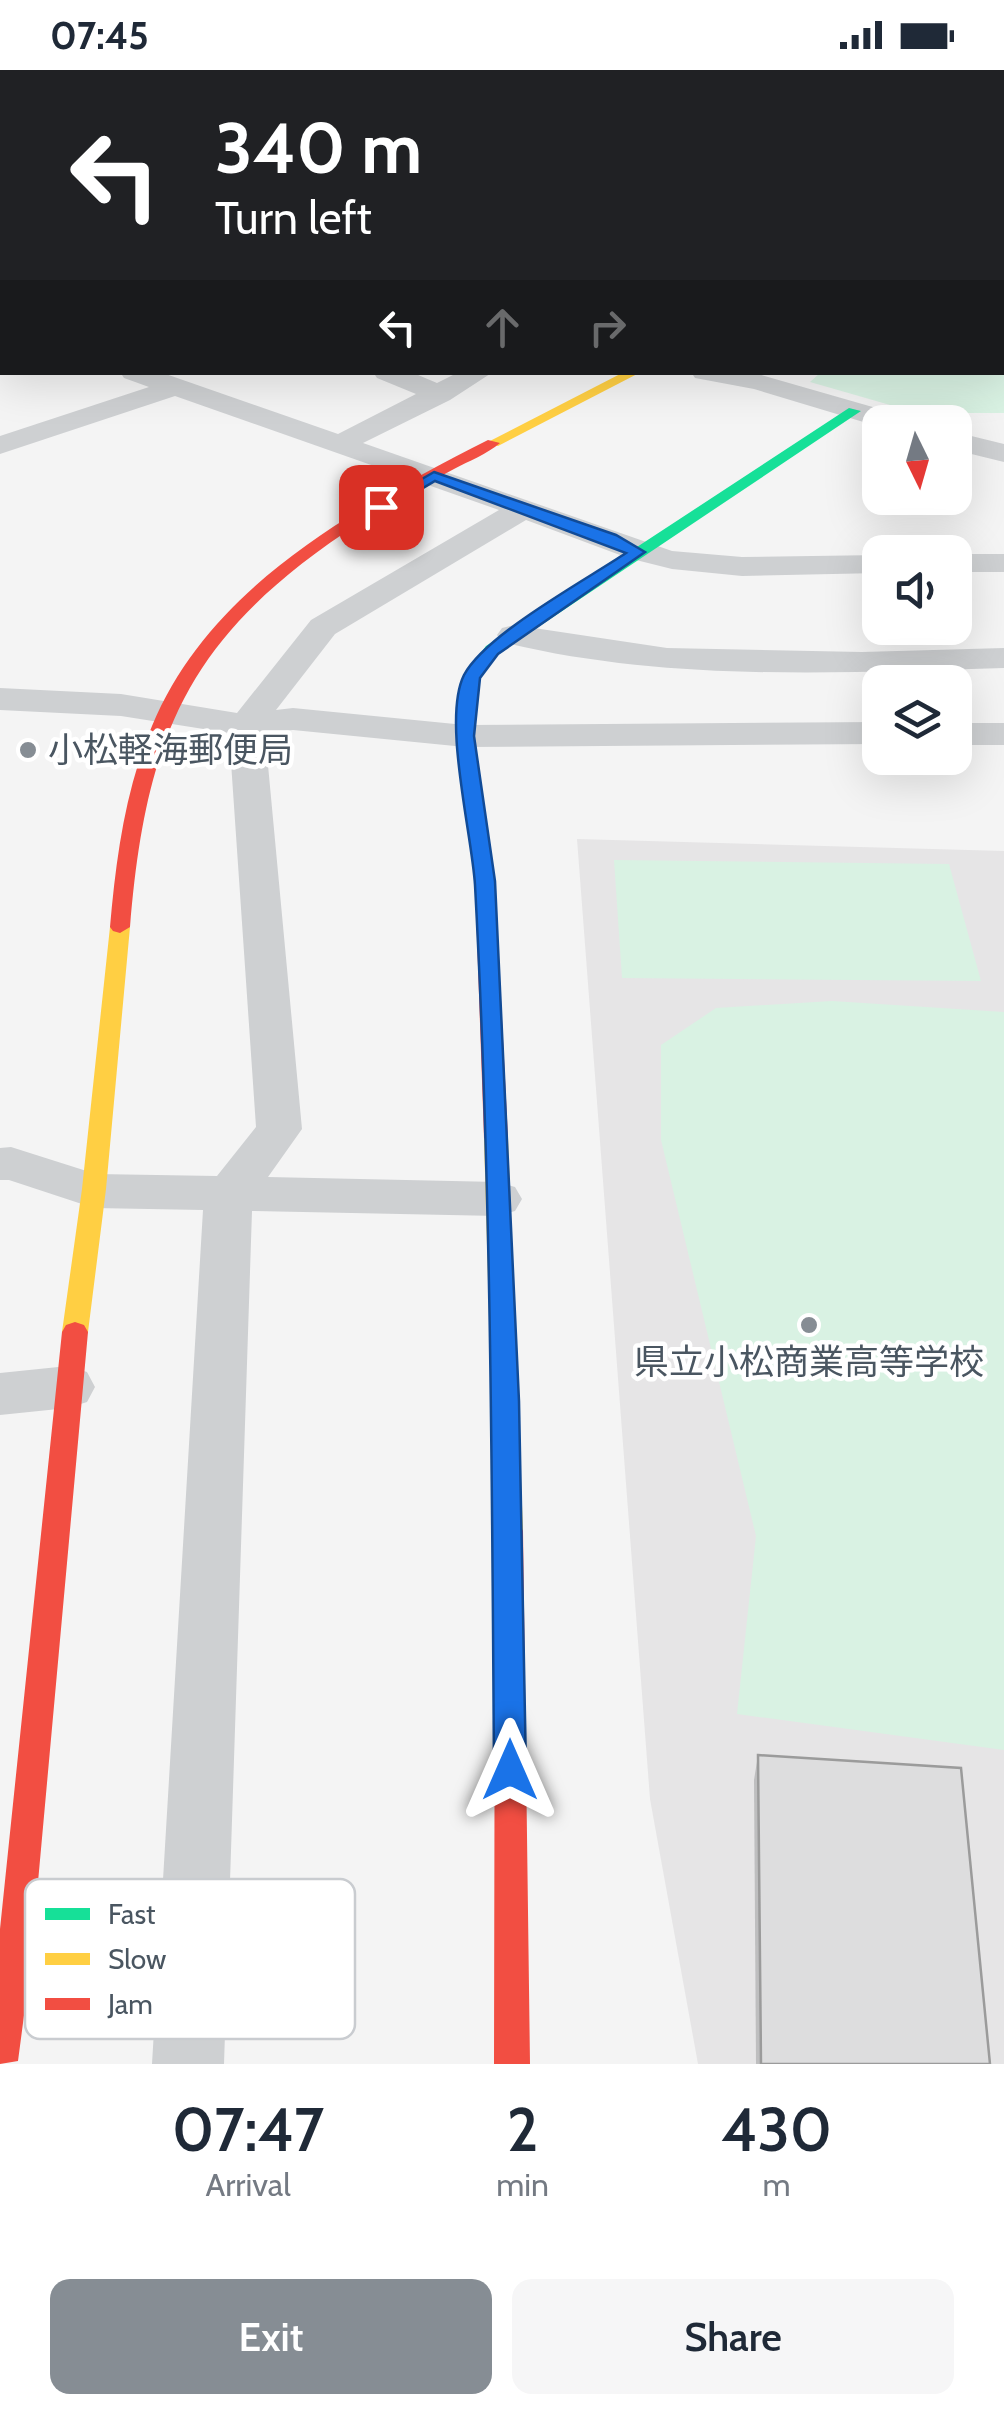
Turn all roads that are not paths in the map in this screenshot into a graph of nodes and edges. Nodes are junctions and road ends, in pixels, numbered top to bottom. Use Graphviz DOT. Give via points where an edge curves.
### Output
graph roads {
  1 [pos="150,375"];
  2 [pos="393,375"];
  3 [pos="475,375"];
  4 [pos="629,375"];
  5 [pos="720,375"];
  6 [pos="177,380"];
  7 [pos="440,394"];
  8 [pos="854,411"];
  9 [pos="862,413"];
  10 [pos="340,444"];
  11 [pos="972,444"];
  12 [pos="0,446"];
  13 [pos="1002,450"];
  14 [pos="434,476"];
  15 [pos="525,508"];
  16 [pos="637,552"];
  17 [pos="1004,562"];
  18 [pos="972,563"];
  19 [pos="862,564"];
  20 [pos="514,636"];
  21 [pos="1004,658"];
  22 [pos="0,700"];
  23 [pos="164,711"];
  24 [pos="246,725"];
  25 [pos="862,733"];
  26 [pos="972,734"];
  27 [pos="1004,734"];
  28 [pos="465,736"];
  29 [pos="0,1164"];
  30 [pos="94,1191"];
  31 [pos="228,1196"];
  32 [pos="498,1199"];
  33 [pos="68,1387"];
  34 [pos="0,1394"];
  35 [pos="197,1879"];
  36 [pos="189,2039"];
  37 [pos="0,2061"];
  38 [pos="188,2064"];
  39 [pos="512,2064"];
  1 -- 6 [label="street"];
  2 -- 7 [label="street"];
  3 -- 7 [label="street"];
  4 -- 14 [label="street"];
  5 -- 8 [label="street"];
  6 -- 10 [label="street"];
  6 -- 12 [label="street"];
  7 -- 10 [label="street"];
  8 -- 9 [label="street"];
  8 -- 16 [label="street"];
  10 -- 14 [label="street"];
  11 -- 13 [label="street"];
  14 -- 15 [label="street"];
  14 -- 23 [label="street" via="328,538 254,594"];
  15 -- 16 [label="street"];
  15 -- 24 [label="street" via="323,627"];
  16 -- 19 [label="street" via="704,564"];
  16 -- 20 [label="street"];
  17 -- 18 [label="street"];
  20 -- 21 [label="street" via="667,658"];
  20 -- 28 [label="street" via="492,650 471,678"];
  22 -- 23 [label="street"];
  23 -- 24 [label="street"];
  23 -- 30 [label="street" via="144,770 120,917"];
  24 -- 28 [label="street" via="292,719"];
  24 -- 31 [label="street" via="279,1129"];
  25 -- 28 [label="street"];
  26 -- 27 [label="street"];
  28 -- 32 [label="street" via="485,881"];
  29 -- 30 [label="street"];
  30 -- 31 [label="street"];
  30 -- 33 [label="street"];
  31 -- 32 [label="street"];
  31 -- 35 [label="street"];
  32 -- 39 [label="street" via="510,1573"];
  33 -- 34 [label="street"];
  33 -- 37 [label="street"];
  36 -- 38 [label="street"];
}
